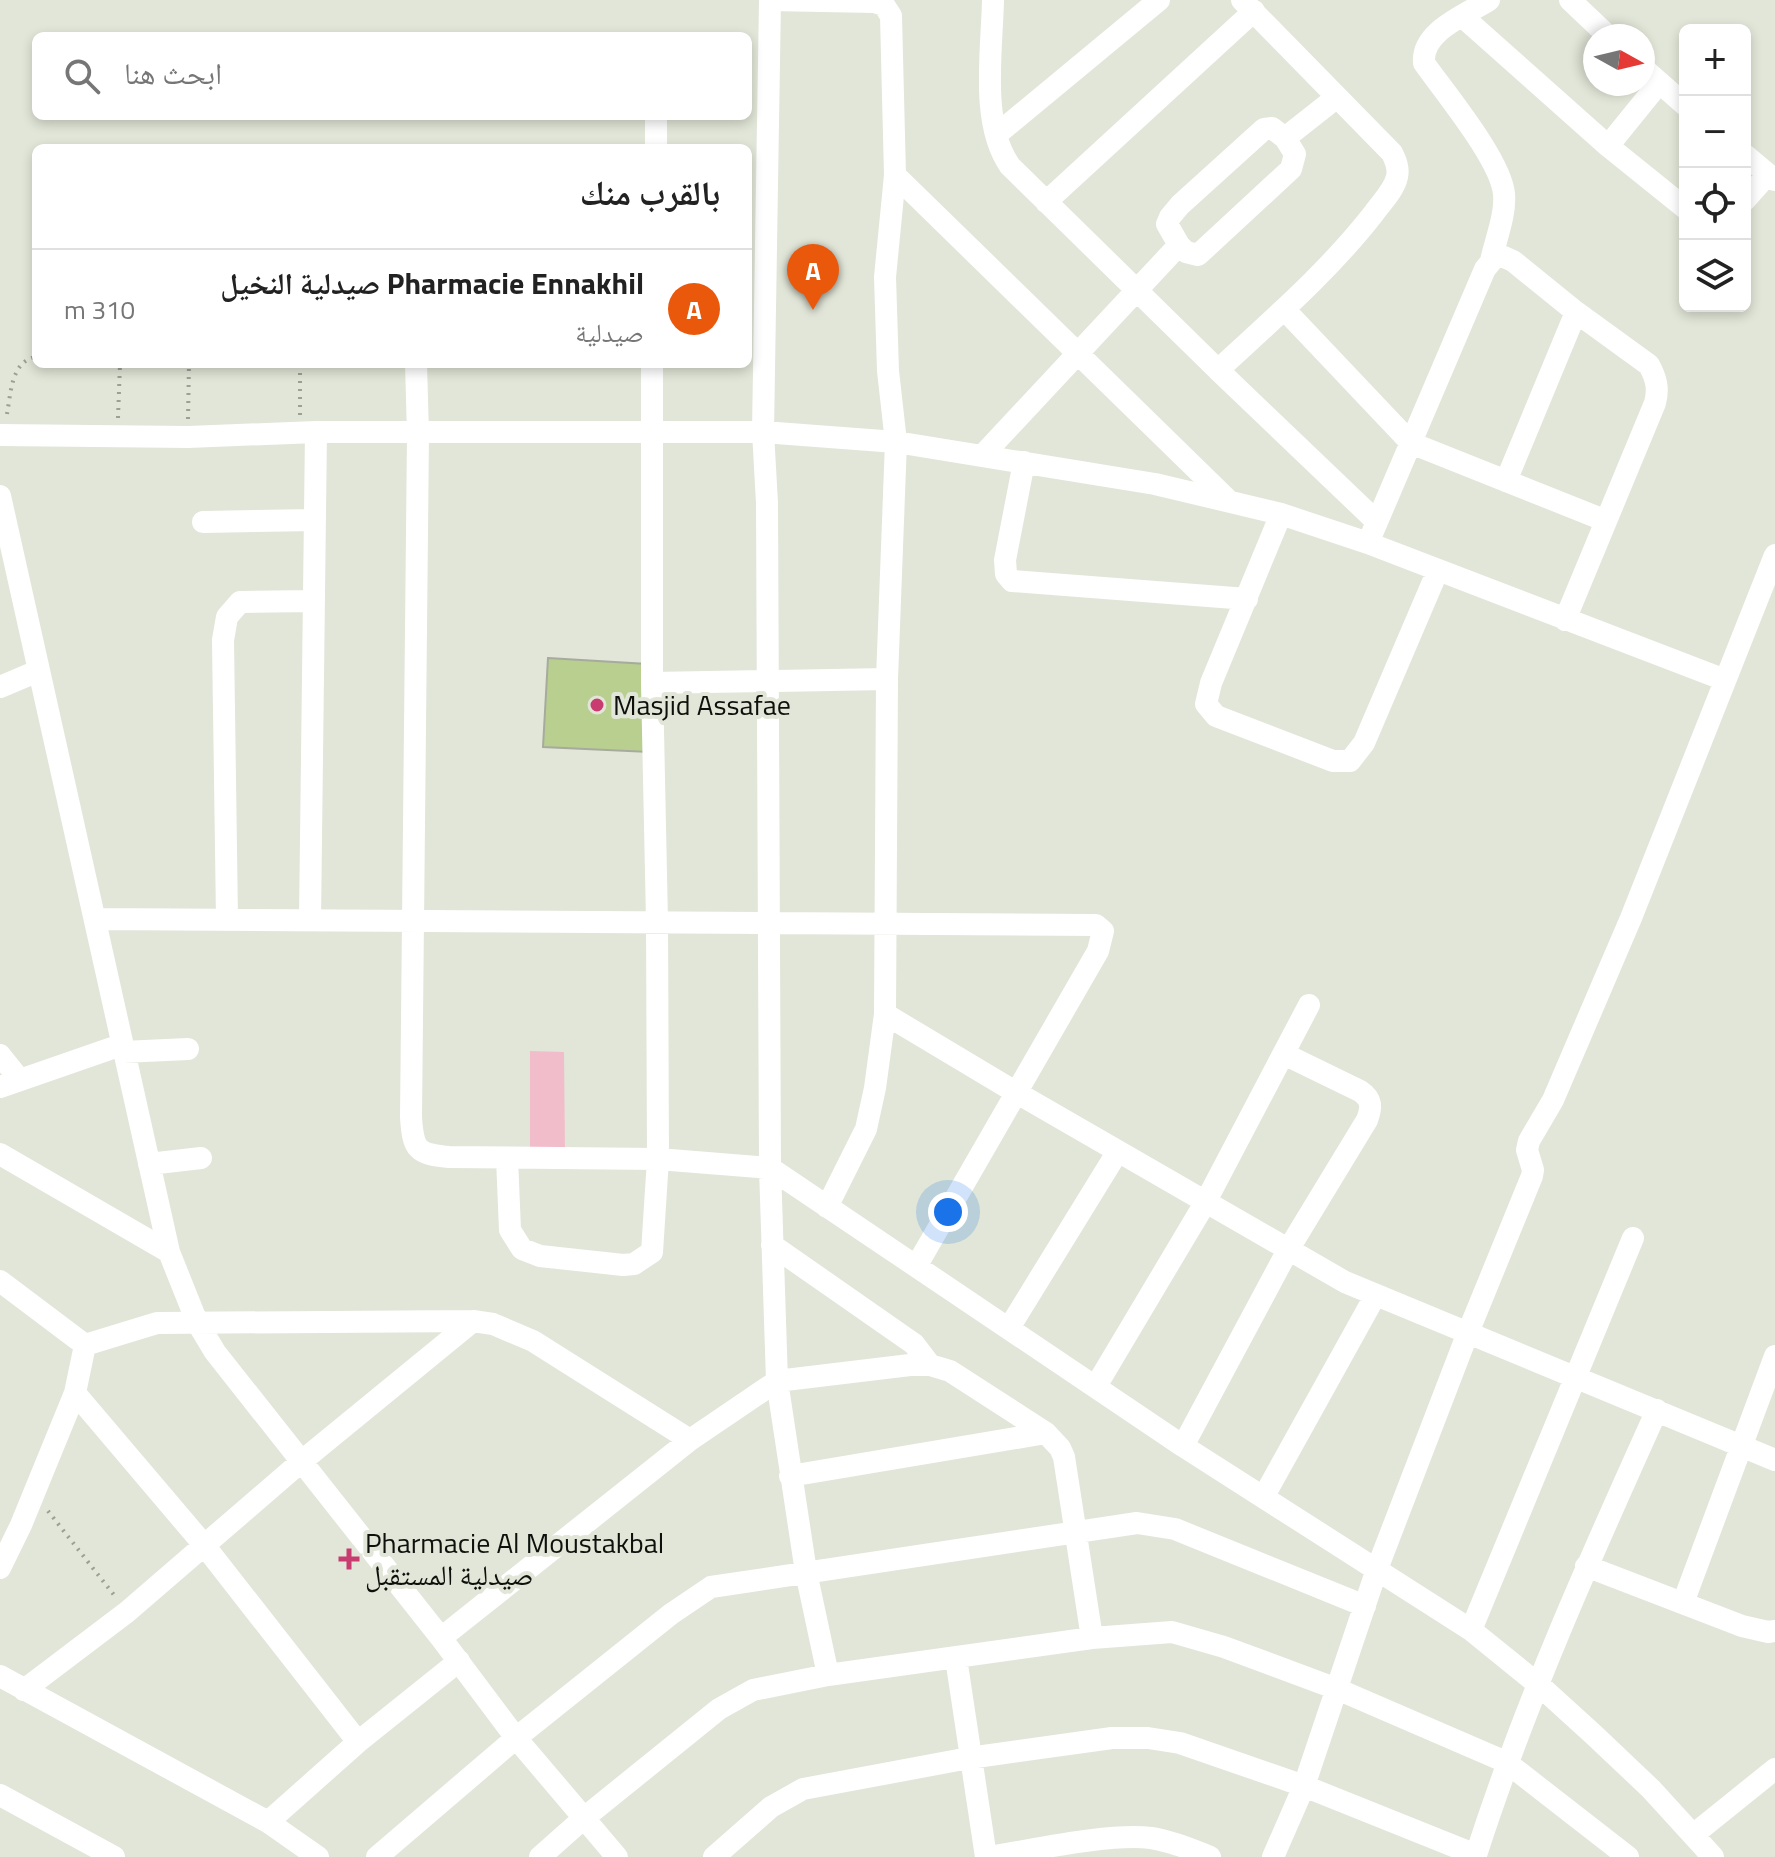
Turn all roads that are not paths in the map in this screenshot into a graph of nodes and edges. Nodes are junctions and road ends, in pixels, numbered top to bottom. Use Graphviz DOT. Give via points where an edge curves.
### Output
graph roads {
  1 [pos="993,0"];
  2 [pos="1159,0"];
  3 [pos="1489,0"];
  4 [pos="1570,0"];
  5 [pos="1248,6"];
  6 [pos="1463,17"];
  7 [pos="1595,24"];
  8 [pos="1655,79"];
  9 [pos="1638,96"];
  10 [pos="1337,97"];
  11 [pos="1679,100"];
  12 [pos="656,120"];
  13 [pos="996,135"];
  14 [pos="1285,138"];
  15 [pos="656,144"];
  16 [pos="1608,146"];
  17 [pos="1751,160"];
  18 [pos="895,175"];
  19 [pos="1772,177"];
  20 [pos="1751,195"];
  21 [pos="1046,202"];
  22 [pos="1679,203"];
  23 [pos="1179,245"];
  24 [pos="1491,261"];
  25 [pos="1135,291"];
  26 [pos="1284,309"];
  27 [pos="1576,312"];
  28 [pos="1078,355"];
  29 [pos="416,368"];
  30 [pos="652,368"];
  31 [pos="1218,370"];
  32 [pos="308,432"];
  33 [pos="650,432"];
  34 [pos="763,432"];
  35 [pos="418,434"];
  36 [pos="3,435"];
  37 [pos="896,442"];
  38 [pos="1411,443"];
  39 [pos="982,456"];
  40 [pos="1024,462"];
  41 [pos="1506,481"];
  42 [pos="0,496"];
  43 [pos="1229,501"];
  44 [pos="1281,514"];
  45 [pos="315,520"];
  46 [pos="1604,520"];
  47 [pos="1376,521"];
  48 [pos="203,522"];
  49 [pos="1368,543"];
  50 [pos="1775,555"];
  51 [pos="1438,570"];
  52 [pos="1247,599"];
  53 [pos="314,601"];
  54 [pos="1565,620"];
  55 [pos="38,671"];
  56 [pos="887,679"];
  57 [pos="768,680"];
  58 [pos="1725,680"];
  59 [pos="652,683"];
  60 [pos="0,687"];
  61 [pos="97,919"];
  62 [pos="227,919"];
  63 [pos="310,920"];
  64 [pos="411,920"];
  65 [pos="657,921"];
  66 [pos="768,921"];
  67 [pos="887,922"];
  68 [pos="1309,1005"];
  69 [pos="885,1014"];
  70 [pos="122,1048"];
  71 [pos="188,1049"];
  72 [pos="1284,1054"];
  73 [pos="0,1055"];
  74 [pos="10,1084"];
  75 [pos="1017,1093"];
  76 [pos="1118,1151"];
  77 [pos="0,1154"];
  78 [pos="201,1158"];
  79 [pos="507,1158"];
  80 [pos="658,1159"];
  81 [pos="149,1164"];
  82 [pos="770,1168"];
  83 [pos="1205,1203"];
  84 [pos="827,1207"];
  85 [pos="1633,1238"];
  86 [pos="772,1245"];
  87 [pos="1288,1250"];
  88 [pos="169,1252"];
  89 [pos="917,1265"];
  90 [pos="0,1281"];
  91 [pos="1375,1296"];
  92 [pos="473,1321"];
  93 [pos="197,1322"];
  94 [pos="1009,1328"];
  95 [pos="1467,1335"];
  96 [pos="85,1345"];
  97 [pos="1775,1356"];
  98 [pos="930,1365"];
  99 [pos="1574,1377"];
  100 [pos="777,1381"];
  101 [pos="1096,1386"];
  102 [pos="75,1393"];
  103 [pos="1657,1410"];
  104 [pos="1046,1433"];
  105 [pos="690,1440"];
  106 [pos="1183,1446"];
  107 [pos="1741,1446"];
  108 [pos="1775,1460"];
  109 [pos="302,1461"];
  110 [pos="790,1476"];
  111 [pos="1264,1496"];
  112 [pos="1074,1531"];
  113 [pos="204,1545"];
  114 [pos="1586,1566"];
  115 [pos="0,1568"];
  116 [pos="1377,1569"];
  117 [pos="806,1572"];
  118 [pos="1683,1603"];
  119 [pos="1365,1606"];
  120 [pos="1471,1630"];
  121 [pos="1775,1631"];
  122 [pos="441,1638"];
  123 [pos="1092,1638"];
  124 [pos="956,1658"];
  125 [pos="459,1661"];
  126 [pos="828,1675"];
  127 [pos="0,1676"];
  128 [pos="1539,1685"];
  129 [pos="1337,1689"];
  130 [pos="24,1690"];
  131 [pos="516,1738"];
  132 [pos="358,1742"];
  133 [pos="969,1758"];
  134 [pos="1506,1762"];
  135 [pos="1775,1769"];
  136 [pos="1304,1786"];
  137 [pos="0,1795"];
  138 [pos="584,1818"];
  139 [pos="268,1822"];
  140 [pos="1693,1835"];
  141 [pos="1477,1856"];
  142 [pos="114,1857"];
  143 [pos="318,1857"];
  144 [pos="377,1857"];
  145 [pos="540,1857"];
  146 [pos="617,1857"];
  147 [pos="714,1857"];
  148 [pos="988,1857"];
  149 [pos="1210,1857"];
  150 [pos="1273,1857"];
  151 [pos="1628,1857"];
  152 [pos="1713,1857"];
  1 -- 13 [label="street" via="991,104"];
  2 -- 13 [label="street"];
  3 -- 6 [label="street"];
  4 -- 7 [label="street"];
  5 -- 10 [label="street"];
  5 -- 21 [label="street"];
  6 -- 16 [label="street"];
  6 -- 24 [label="street" via="1431,38 1424,63 1501,181 1503,209"];
  8 -- 11 [label="street"];
  9 -- 16 [label="street"];
  10 -- 14 [label="street"];
  10 -- 26 [label="street" via="1392,153 1397,176 1357,235"];
  12 -- 15 [label="street"];
  13 -- 21 [label="street" via="1010,166"];
  14 -- 23 [label="street" via="1295,154 1291,169 1198,255"];
  14 -- 23 [label="street" via="1272,128 1264,129 1180,205 1167,224"];
  16 -- 22 [label="street"];
  17 -- 19 [label="street"];
  18 -- 28 [label="street"];
  18 -- 34 [label="street" via="889,9 874,2 770,0"];
  18 -- 37 [label="street" via="885,277"];
  19 -- 20 [label="street"];
  21 -- 25 [label="street"];
  23 -- 25 [label="street"];
  24 -- 27 [label="street" via="1499,256 1513,261"];
  24 -- 38 [label="street"];
  25 -- 28 [label="street"];
  25 -- 31 [label="street"];
  26 -- 31 [label="street"];
  26 -- 38 [label="street"];
  27 -- 41 [label="street"];
  27 -- 46 [label="street" via="1649,365 1657,386 1655,403"];
  28 -- 39 [label="street"];
  28 -- 43 [label="street"];
  29 -- 35 [label="street"];
  30 -- 33 [label="street"];
  31 -- 47 [label="street"];
  32 -- 35 [label="street"];
  32 -- 36 [label="street"];
  32 -- 45 [label="street"];
  33 -- 34 [label="street"];
  33 -- 35 [label="street"];
  33 -- 59 [label="street"];
  34 -- 37 [label="street"];
  34 -- 57 [label="street"];
  35 -- 64 [label="street"];
  37 -- 39 [label="street"];
  37 -- 56 [label="street"];
  38 -- 41 [label="street"];
  38 -- 47 [label="street"];
  39 -- 40 [label="street"];
  40 -- 43 [label="street"];
  40 -- 52 [label="street" via="1005,560 1012,581"];
  41 -- 46 [label="street"];
  42 -- 55 [label="street"];
  43 -- 44 [label="street"];
  44 -- 49 [label="street"];
  44 -- 52 [label="street"];
  45 -- 48 [label="street"];
  45 -- 53 [label="street"];
  46 -- 54 [label="street"];
  47 -- 49 [label="street"];
  49 -- 51 [label="street"];
  50 -- 58 [label="street"];
  51 -- 52 [label="street" via="1364,743 1356,756 1342,763 1208,709 1206,696"];
  51 -- 54 [label="street"];
  53 -- 62 [label="street" via="240,602 227,617"];
  53 -- 63 [label="street"];
  54 -- 58 [label="street"];
  55 -- 60 [label="street"];
  55 -- 61 [label="street"];
  56 -- 57 [label="street"];
  56 -- 67 [label="street"];
  57 -- 59 [label="street"];
  57 -- 66 [label="street"];
  58 -- 95 [label="street" via="1619,946 1553,1100 1529,1141 1532,1176"];
  59 -- 65 [label="street"];
  61 -- 62 [label="street"];
  61 -- 70 [label="street"];
  62 -- 63 [label="street"];
  63 -- 64 [label="street"];
  64 -- 65 [label="street"];
  64 -- 79 [label="street" via="413,1140 429,1155"];
  65 -- 66 [label="street"];
  65 -- 80 [label="street"];
  66 -- 67 [label="street"];
  66 -- 82 [label="street"];
  67 -- 69 [label="street"];
  67 -- 75 [label="street" via="1100,927 1098,951"];
  68 -- 72 [label="street"];
  69 -- 75 [label="street"];
  69 -- 84 [label="street" via="866,1129"];
  70 -- 71 [label="street"];
  70 -- 74 [label="street"];
  70 -- 81 [label="street"];
  72 -- 83 [label="street"];
  72 -- 87 [label="street" via="1360,1091 1371,1105"];
  73 -- 74 [label="street"];
  75 -- 76 [label="street"];
  75 -- 89 [label="street"];
  76 -- 83 [label="street"];
  76 -- 94 [label="street"];
  77 -- 88 [label="street"];
  78 -- 81 [label="street"];
  79 -- 80 [label="street"];
  79 -- 80 [label="street" via="510,1230 522,1249 540,1256 623,1265 652,1252"];
  80 -- 82 [label="street"];
  81 -- 88 [label="street"];
  82 -- 84 [label="street"];
  82 -- 86 [label="street"];
  83 -- 87 [label="street"];
  83 -- 101 [label="street"];
  84 -- 89 [label="street"];
  85 -- 99 [label="street"];
  86 -- 98 [label="street" via="914,1344"];
  86 -- 100 [label="street"];
  87 -- 91 [label="street"];
  87 -- 106 [label="street"];
  88 -- 93 [label="street"];
  89 -- 94 [label="street"];
  90 -- 96 [label="street"];
  91 -- 95 [label="street"];
  91 -- 111 [label="street"];
  92 -- 93 [label="street"];
  92 -- 105 [label="street" via="533,1341"];
  92 -- 109 [label="street"];
  93 -- 96 [label="street" via="157,1323"];
  93 -- 109 [label="street"];
  94 -- 101 [label="street"];
  95 -- 99 [label="street"];
  95 -- 116 [label="street"];
  96 -- 102 [label="street"];
  97 -- 107 [label="street"];
  98 -- 100 [label="street"];
  98 -- 104 [label="street" via="950,1371"];
  99 -- 103 [label="street"];
  99 -- 120 [label="street"];
  100 -- 105 [label="street"];
  100 -- 110 [label="street"];
  101 -- 106 [label="street"];
  102 -- 113 [label="street"];
  102 -- 115 [label="street"];
  103 -- 107 [label="street"];
  103 -- 114 [label="street"];
  104 -- 110 [label="street"];
  104 -- 112 [label="street" via="1064,1457"];
  105 -- 122 [label="street"];
  106 -- 111 [label="street"];
  107 -- 108 [label="street"];
  107 -- 118 [label="street"];
  109 -- 113 [label="street"];
  109 -- 122 [label="street"];
  110 -- 117 [label="street"];
  111 -- 116 [label="street"];
  112 -- 117 [label="street"];
  112 -- 119 [label="street" via="1137,1523 1175,1529"];
  112 -- 123 [label="street"];
  113 -- 130 [label="street"];
  113 -- 132 [label="street"];
  114 -- 118 [label="street"];
  114 -- 128 [label="street"];
  116 -- 119 [label="street"];
  116 -- 120 [label="street"];
  117 -- 126 [label="street"];
  117 -- 131 [label="street" via="700,1592"];
  118 -- 121 [label="street" via="1742,1626"];
  119 -- 129 [label="street"];
  120 -- 128 [label="street"];
  122 -- 125 [label="street"];
  123 -- 124 [label="street"];
  123 -- 129 [label="street" via="1147,1632 1190,1635"];
  124 -- 126 [label="street"];
  124 -- 133 [label="street"];
  125 -- 131 [label="street"];
  125 -- 132 [label="street"];
  126 -- 138 [label="street" via="739,1697"];
  127 -- 130 [label="street"];
  128 -- 134 [label="street"];
  128 -- 140 [label="street"];
  129 -- 134 [label="street"];
  129 -- 136 [label="street"];
  130 -- 139 [label="street"];
  131 -- 138 [label="street"];
  131 -- 144 [label="street"];
  132 -- 139 [label="street"];
  133 -- 136 [label="street" via="1148,1738 1180,1743"];
  133 -- 147 [label="street" via="803,1789 771,1807"];
  133 -- 148 [label="street"];
  134 -- 141 [label="street"];
  134 -- 151 [label="street"];
  135 -- 140 [label="street"];
  136 -- 141 [label="street"];
  136 -- 150 [label="street"];
  137 -- 142 [label="street"];
  138 -- 145 [label="street"];
  138 -- 146 [label="street"];
  139 -- 143 [label="street"];
  140 -- 152 [label="street"];
  148 -- 149 [label="street" via="1122,1838 1174,1843"];
}
